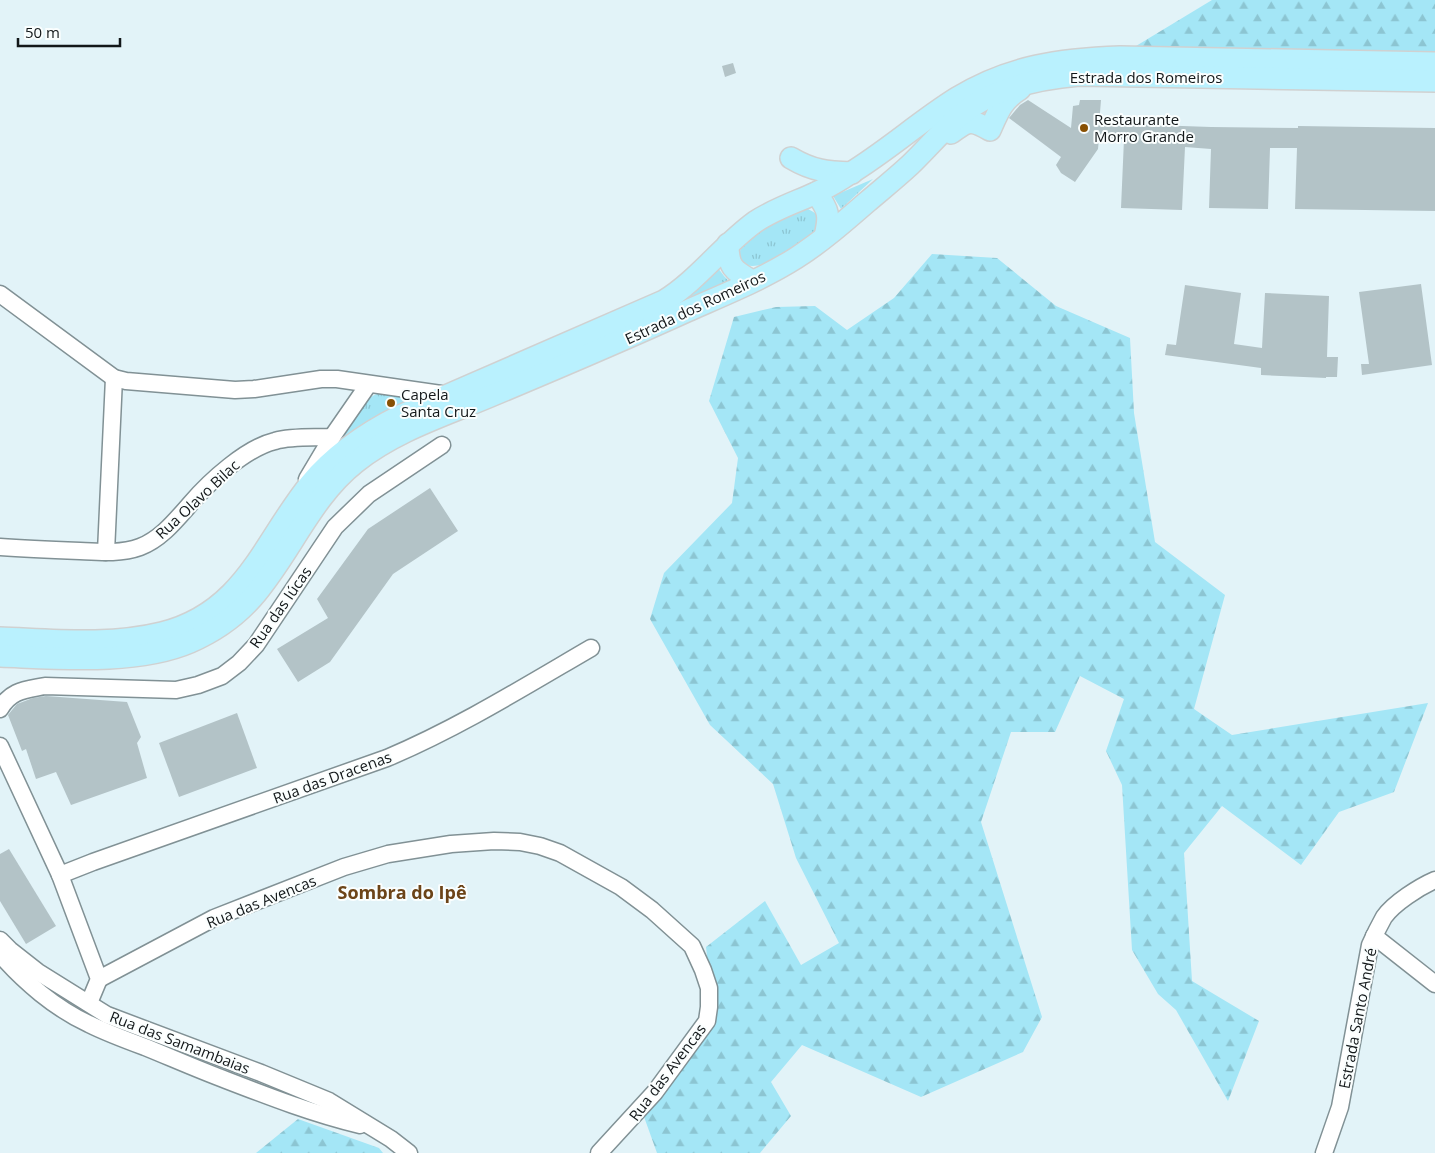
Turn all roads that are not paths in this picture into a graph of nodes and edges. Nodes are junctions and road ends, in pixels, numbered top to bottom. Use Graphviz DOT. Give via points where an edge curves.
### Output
graph roads {
  1 [pos="1435,63"];
  2 [pos="1435,81"];
  3 [pos="1033,82"];
  4 [pos="791,158"];
  5 [pos="909,166"];
  6 [pos="852,173"];
  7 [pos="816,193"];
  8 [pos="825,236"];
  9 [pos="728,244"];
  10 [pos="752,281"];
  11 [pos="0,294"];
  12 [pos="114,378"];
  13 [pos="368,385"];
  14 [pos="448,395"];
  15 [pos="332,437"];
  16 [pos="442,445"];
  17 [pos="297,502"];
  18 [pos="0,547"];
  19 [pos="106,552"];
  20 [pos="0,638"];
  21 [pos="591,648"];
  22 [pos="0,656"];
  23 [pos="0,709"];
  24 [pos="0,746"];
  25 [pos="60,875"];
  26 [pos="1435,880"];
  27 [pos="1374,936"];
  28 [pos="0,940"];
  29 [pos="0,954"];
  30 [pos="99,979"];
  31 [pos="1435,984"];
  32 [pos="89,1003"];
  33 [pos="139,1036"];
  34 [pos="409,1153"];
  35 [pos="600,1153"];
  36 [pos="1324,1153"];
  1 -- 6 [label="main road, Estrada dos Romeiros" via="1120,58 1052,62 989,81 958,97"];
  2 -- 3 [label="main road, Estrada dos Romeiros" via="1100,74"];
  3 -- 5 [label="main road, Estrada dos Romeiros" via="977,104 950,124"];
  3 -- 5 [label="main road" via="1006,100 990,130 976,122 963,124"];
  4 -- 6 [label="main road" via="817,170"];
  5 -- 8 [label="main road, Estrada dos Romeiros"];
  6 -- 7 [label="main road, Estrada dos Romeiros"];
  7 -- 8 [label="main road" via="828,212"];
  7 -- 9 [label="main road, Estrada dos Romeiros" via="765,216"];
  8 -- 10 [label="main road, Estrada dos Romeiros" via="795,258"];
  9 -- 10 [label="main road" via="730,264"];
  9 -- 14 [label="main road, Estrada dos Romeiros" via="689,283 664,302"];
  10 -- 22 [label="main road, Estrada dos Romeiros" via="407,431 370,452 323,494 250,600 205,635 169,649 131,656"];
  11 -- 12 [label="street"];
  12 -- 13 [label="street" via="234,390 321,379"];
  12 -- 19 [label="street"];
  13 -- 14 [label="street"];
  13 -- 15 [label="street"];
  14 -- 17 [label="main road, Estrada dos Romeiros" via="361,438 326,467"];
  15 -- 17 [label="street"];
  15 -- 19 [label="street, Rua Olavo Bilac" via="285,439 261,445 206,487 152,542 126,551"];
  16 -- 23 [label="street, Rua das Iúcas" via="369,494 334,528 256,645 222,676 176,690 45,686 10,696"];
  17 -- 20 [label="main road, Estrada dos Romeiros" via="238,588 211,610 181,627 147,636 107,640"];
  18 -- 19 [label="street, Rua Olavo Bilac"];
  21 -- 25 [label="street, Rua das Dracenas" via="500,701 387,758"];
  24 -- 25 [label="street"];
  25 -- 30 [label="street"];
  26 -- 27 [label="street, Estrada Santo André" via="1411,894 1385,916"];
  27 -- 31 [label="street"];
  27 -- 36 [label="street, Estrada Santo André" via="1340,1106"];
  28 -- 32 [label="street, Rua das Samambaias" via="38,972"];
  29 -- 33 [label="street, Rua das Samambaias" via="28,983 67,1012 88,1024"];
  30 -- 32 [label="street"];
  30 -- 35 [label="street, Rua das Avencas" via="214,918 344,867 388,854 494,841 520,842 553,850 621,887 672,927 692,946 709,988 707,1020 655,1092"];
  32 -- 33 [label="street, Rua das Samambaias"];
  33 -- 34 [label="street, Rua das Samambaias" via="205,1072 298,1107 369,1127"];
}
